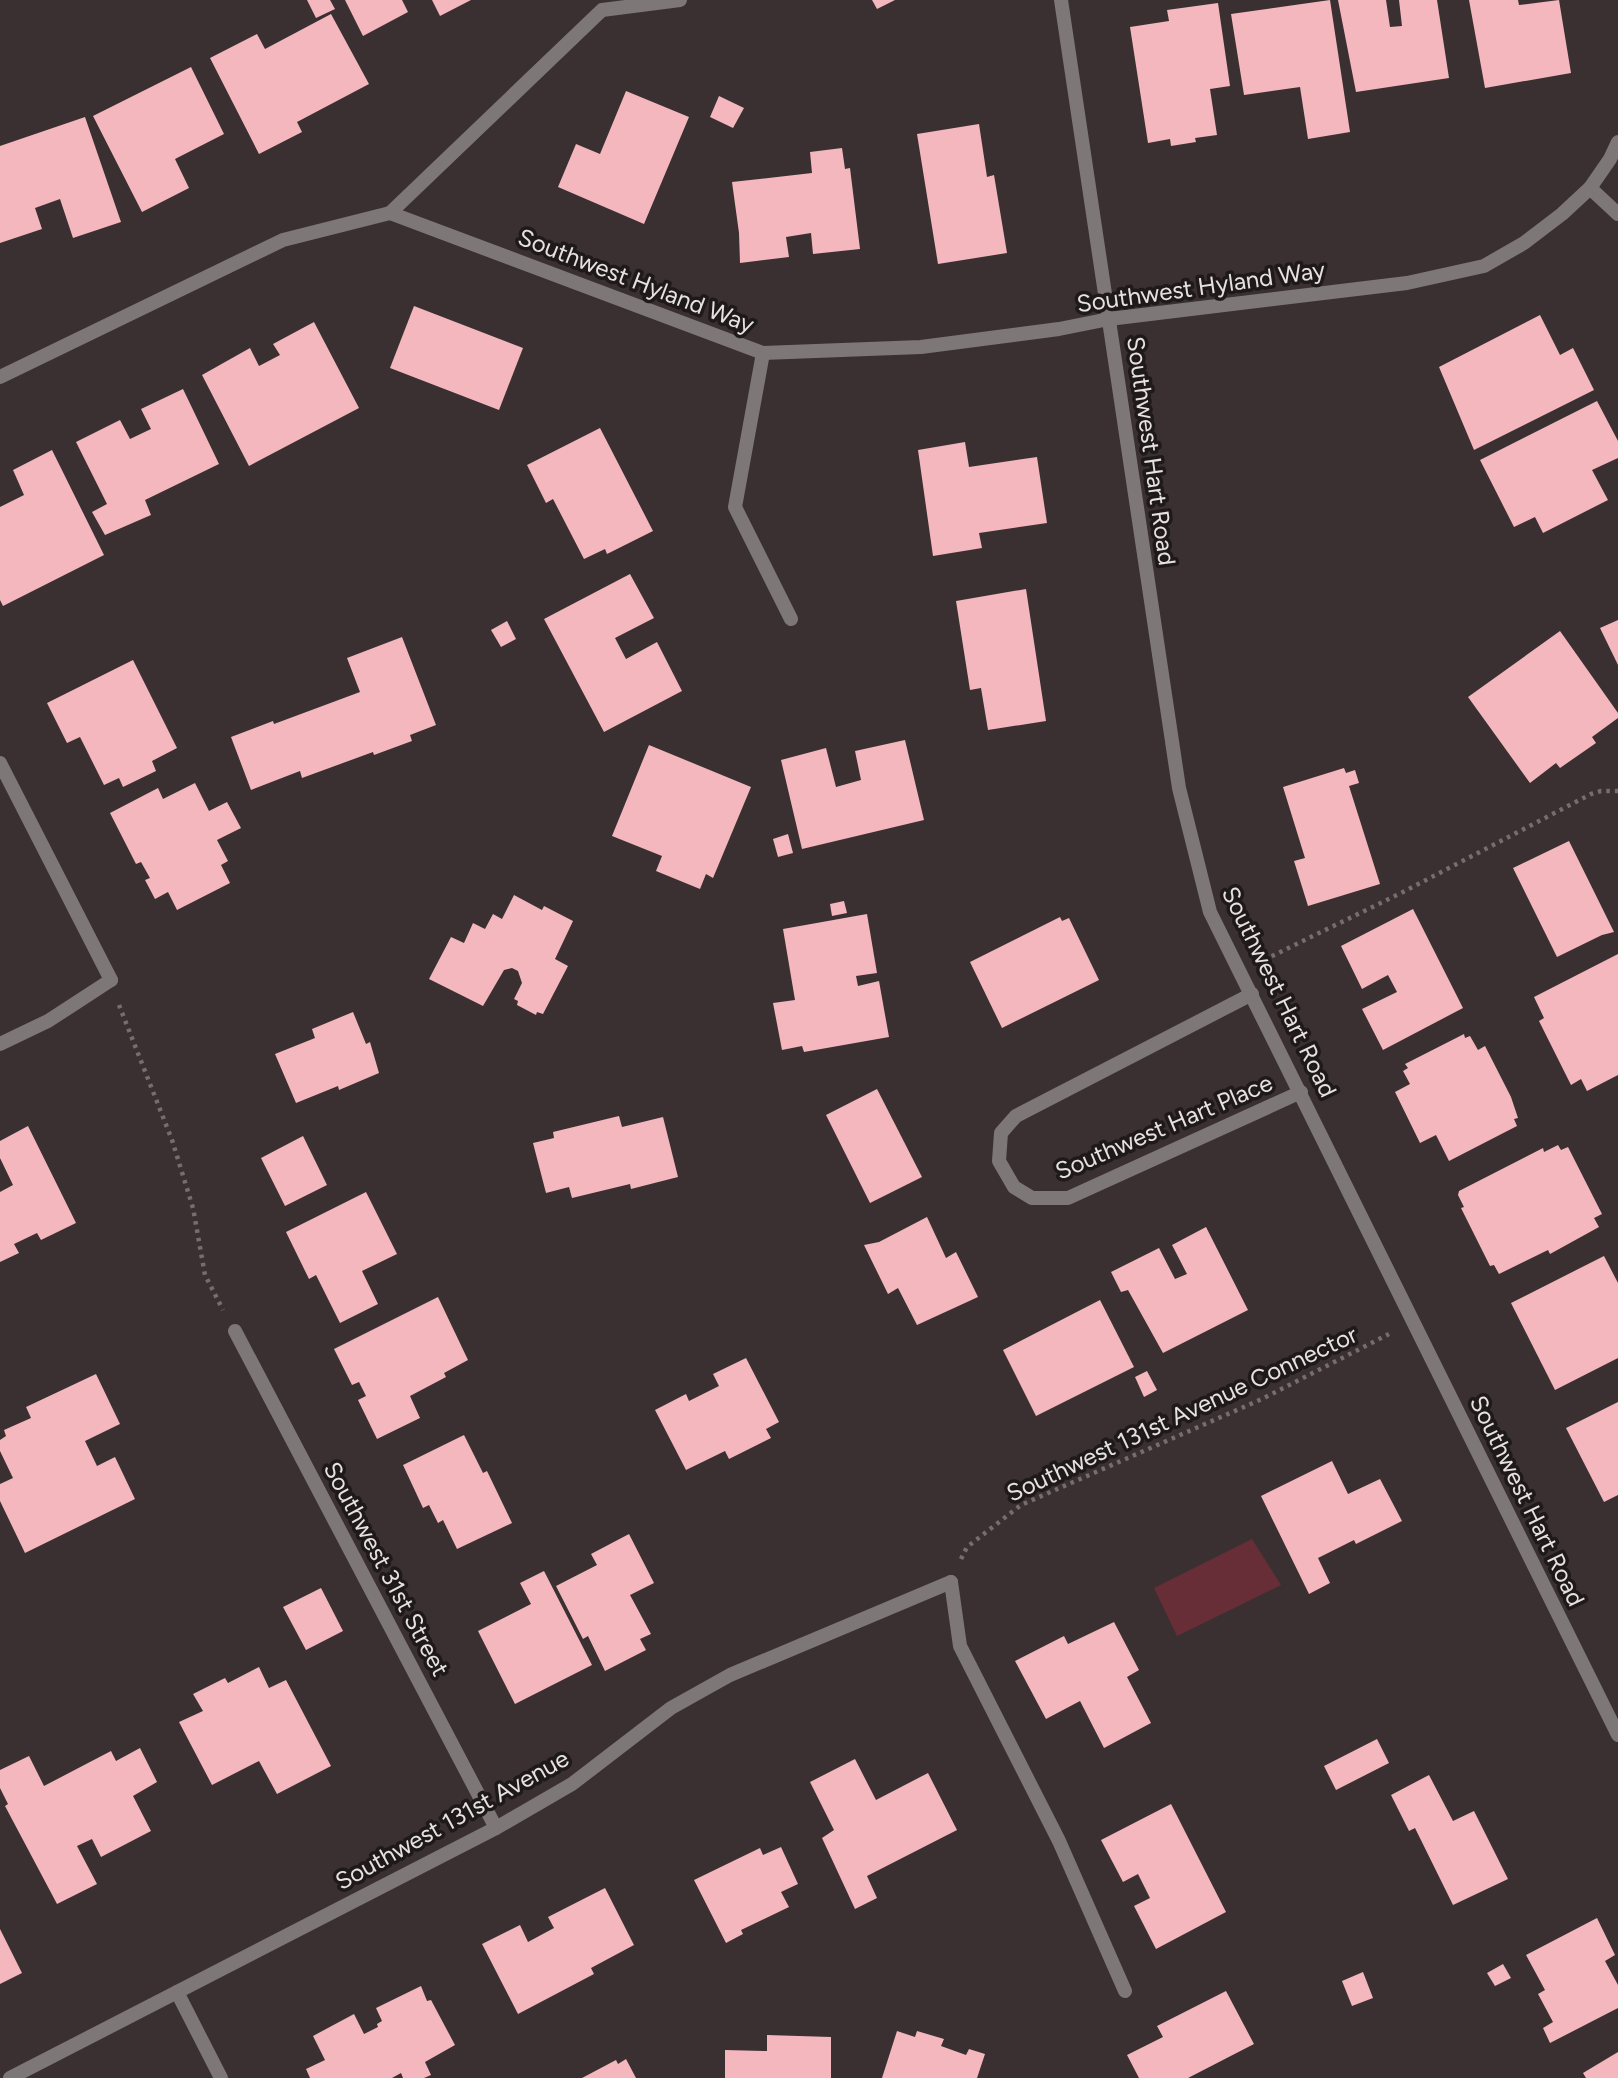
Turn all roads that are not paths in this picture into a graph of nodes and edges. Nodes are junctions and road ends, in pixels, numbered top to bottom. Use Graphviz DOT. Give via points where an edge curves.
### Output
graph roads {
  1 [pos="680,0"];
  2 [pos="1061,0"];
  3 [pos="1618,142"];
  4 [pos="1590,188"];
  5 [pos="390,212"];
  6 [pos="1618,214"];
  7 [pos="1109,319"];
  8 [pos="763,353"];
  9 [pos="0,377"];
  10 [pos="791,619"];
  11 [pos="0,763"];
  12 [pos="1252,994"];
  13 [pos="0,1044"];
  14 [pos="1301,1092"];
  15 [pos="235,1331"];
  16 [pos="1618,1735"];
  17 [pos="496,1828"];
  18 [pos="1125,1991"];
  19 [pos="177,1992"];
  20 [pos="10,2078"];
  21 [pos="221,2078"];
  1 -- 5 [label="street" via="602,10"];
  2 -- 7 [label="street, Southwest Hart Road"];
  3 -- 4 [label="street, Southwest Hyland Way"];
  4 -- 6 [label="street"];
  4 -- 7 [label="street, Southwest Hyland Way" via="1524,243 1484,265 1407,283"];
  5 -- 8 [label="street, Southwest Hyland Way"];
  5 -- 9 [label="street" via="283,240"];
  7 -- 8 [label="street, Southwest Hyland Way" via="921,347"];
  7 -- 12 [label="street, Southwest Hart Road" via="1179,788 1210,912"];
  8 -- 10 [label="street" via="735,507"];
  11 -- 13 [label="street" via="111,980 48,1021"];
  12 -- 14 [label="street, Southwest Hart Road"];
  12 -- 14 [label="street, Southwest Hart Place" via="1016,1116 1001,1133 999,1161 1014,1187 1032,1198 1068,1198"];
  14 -- 16 [label="street, Southwest Hart Road"];
  15 -- 17 [label="street, Southwest 31st Street"];
  17 -- 18 [label="street, Southwest 131st Avenue" via="572,1784 671,1708 730,1675 951,1582 960,1646 1059,1841"];
  17 -- 19 [label="street, Southwest 131st Avenue"];
  19 -- 20 [label="street, Southwest 131st Avenue"];
  19 -- 21 [label="street"];
}
